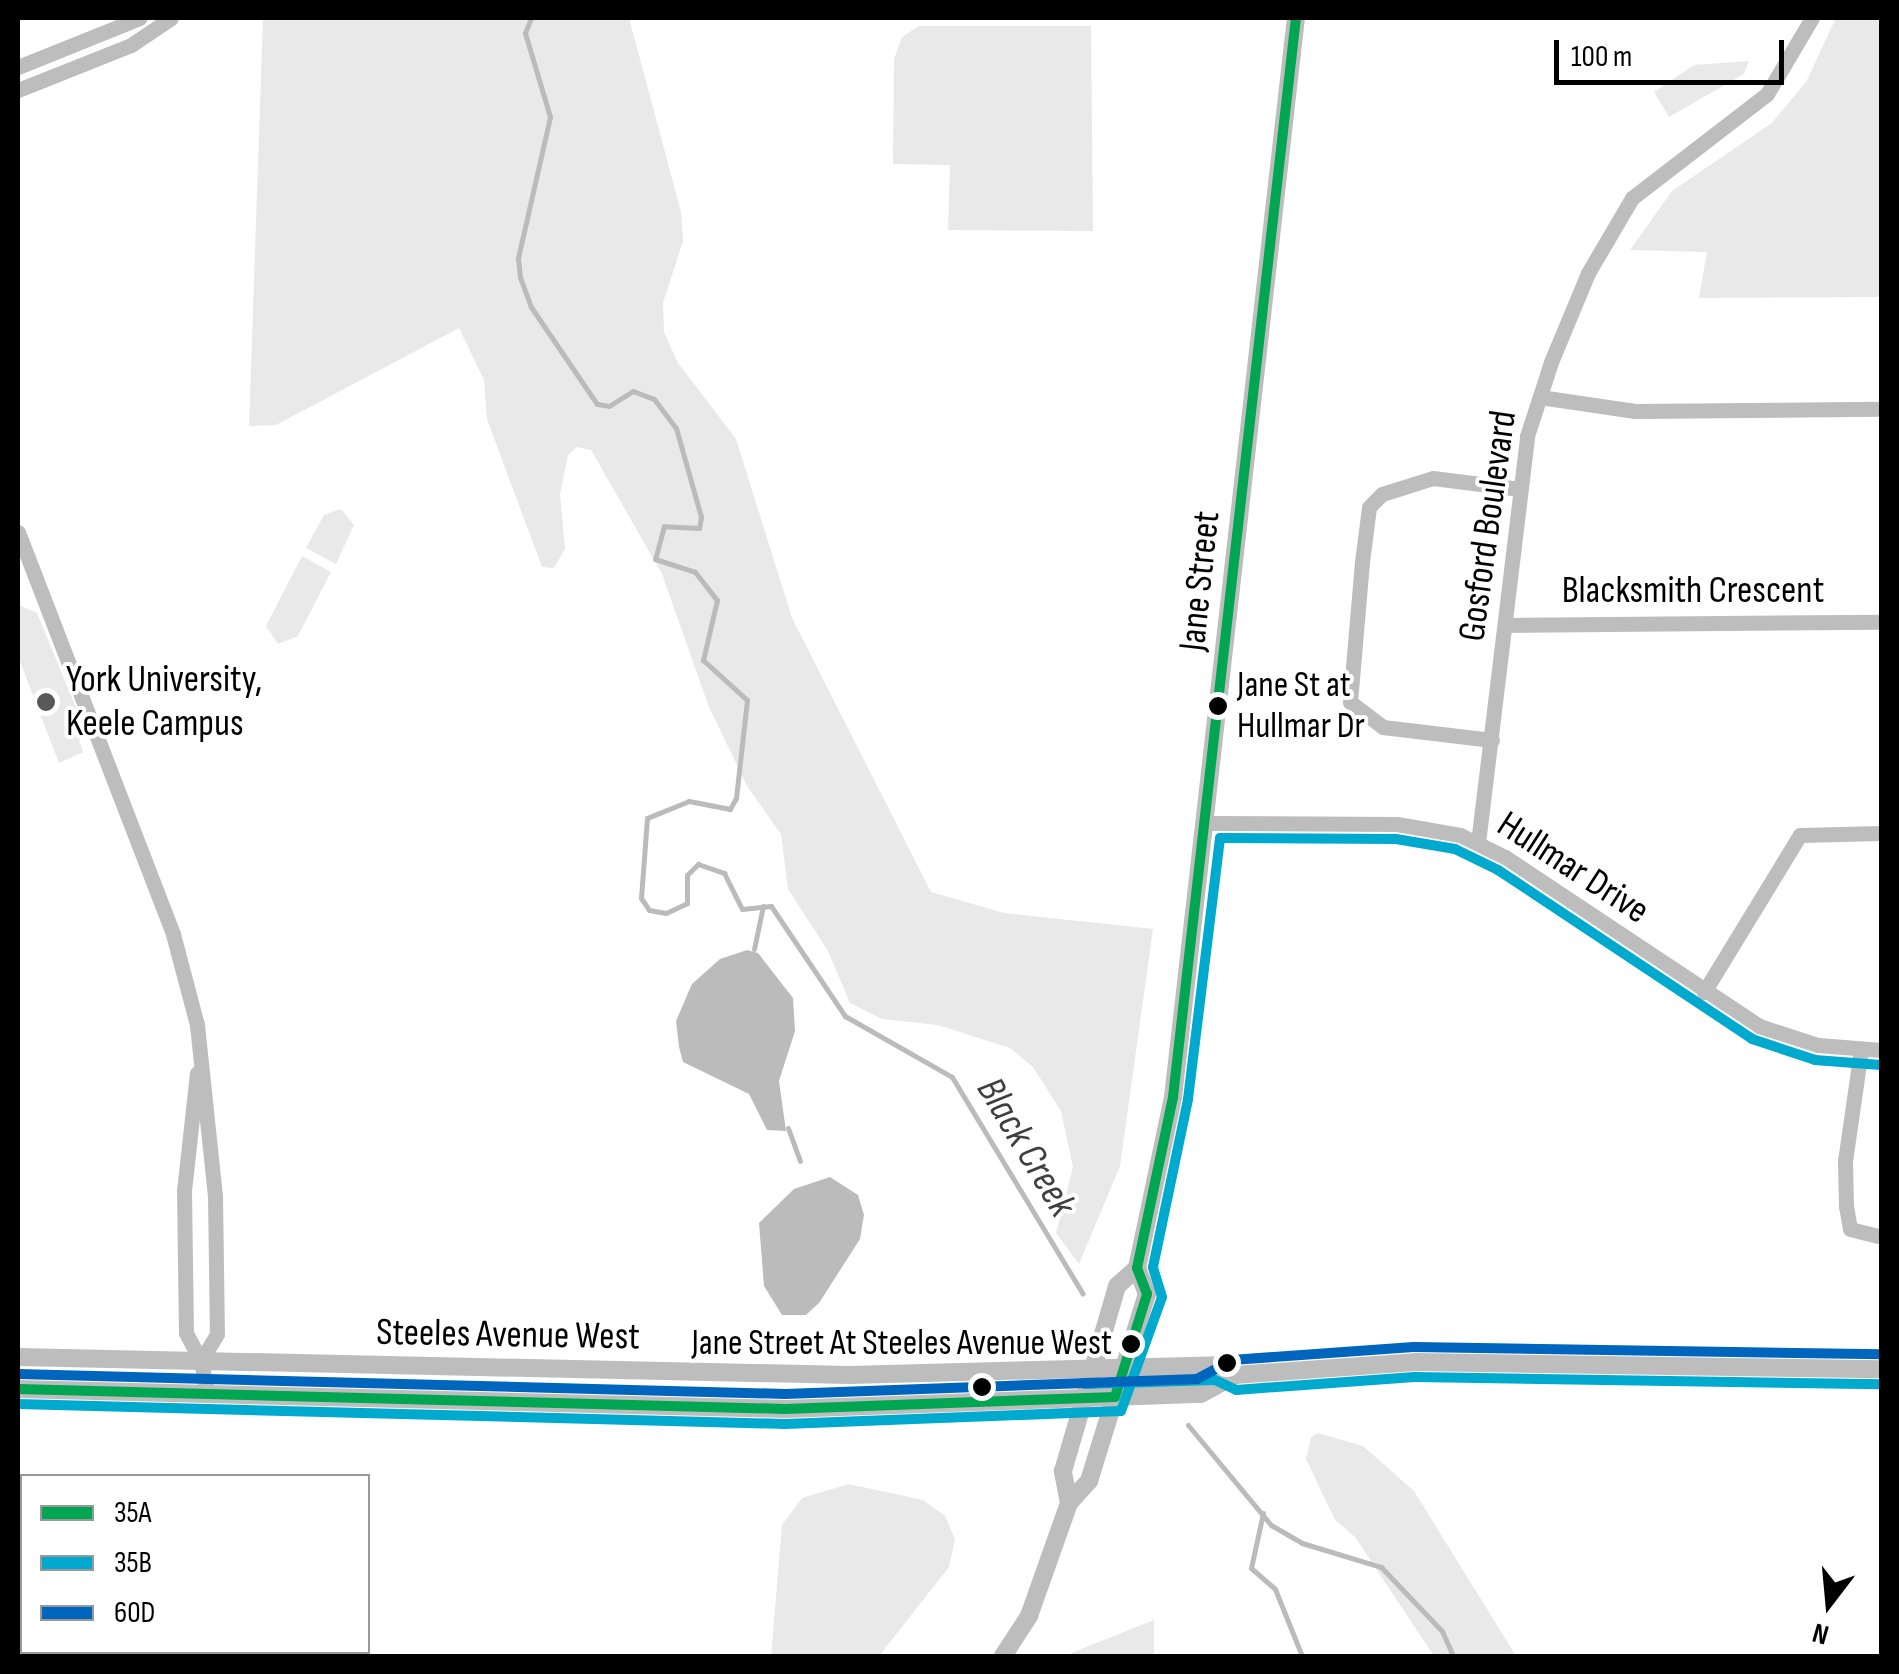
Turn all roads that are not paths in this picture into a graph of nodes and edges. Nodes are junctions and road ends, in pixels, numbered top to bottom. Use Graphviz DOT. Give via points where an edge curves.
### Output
graph roads {
  1 [pos="140,18"];
  2 [pos="171,18"];
  3 [pos="1296,18"];
  4 [pos="1812,18"];
  5 [pos="18,67"];
  6 [pos="18,90"];
  7 [pos="1540,397"];
  8 [pos="1882,409"];
  9 [pos="1520,489"];
  10 [pos="18,532"];
  11 [pos="1882,622"];
  12 [pos="1506,626"];
  13 [pos="1492,740"];
  14 [pos="1207,822"];
  15 [pos="1882,833"];
  16 [pos="1478,844"];
  17 [pos="1704,992"];
  18 [pos="1861,1050"];
  19 [pos="1882,1050"];
  20 [pos="199,1062"];
  21 [pos="1882,1237"];
  22 [pos="1138,1268"];
  23 [pos="18,1357"];
  24 [pos="202,1362"];
  25 [pos="519,1366"];
  26 [pos="1124,1368"];
  27 [pos="1093,1369"];
  28 [pos="1882,1369"];
  29 [pos="1235,1375"];
  30 [pos="18,1389"];
  31 [pos="207,1394"];
  32 [pos="1114,1397"];
  33 [pos="1084,1399"];
  34 [pos="518,1400"];
  35 [pos="1069,1503"];
  36 [pos="1003,1656"];
  1 -- 5 [label="street"];
  2 -- 6 [label="street" via="131,45"];
  3 -- 14 [label="main road, Jane Street"];
  4 -- 7 [label="street, Gosford Boulevard" via="1767,94 1632,198 1588,274"];
  7 -- 8 [label="street" via="1635,412"];
  7 -- 9 [label="street, Gosford Boulevard"];
  9 -- 12 [label="street, Gosford Boulevard"];
  9 -- 13 [label="street" via="1433,478 1382,494 1369,507 1362,562 1350,702 1383,728"];
  10 -- 20 [label="street" via="173,934 197,1024"];
  11 -- 12 [label="street, Blacksmith Crescent"];
  12 -- 13 [label="street, Gosford Boulevard"];
  13 -- 16 [label="street, Gosford Boulevard"];
  14 -- 16 [label="street, Hullmar Drive" via="1396,824"];
  14 -- 22 [label="main road, Jane Street" via="1174,1097"];
  15 -- 17 [label="street" via="1800,835"];
  16 -- 17 [label="street, Hullmar Drive"];
  17 -- 18 [label="street, Hullmar Drive" via="1787,1037"];
  18 -- 19 [label="street, Hullmar Drive"];
  18 -- 21 [label="street" via="1844,1161 1846,1206 1850,1229"];
  20 -- 24 [label="street" via="184,1191 186,1333"];
  20 -- 24 [label="street" via="215,1194 218,1334"];
  22 -- 26 [label="main road, Jane Street" via="1147,1294"];
  22 -- 27 [label="main road, Jane Street" via="1117,1286"];
  23 -- 24 [label="main road, Steeles Avenue West"];
  24 -- 25 [label="main road, Steeles Avenue West"];
  24 -- 31 [label="street"];
  25 -- 27 [label="main road, Steeles Avenue West" via="849,1375"];
  25 -- 34 [label="main road"];
  26 -- 27 [label="main road, Steeles Avenue West"];
  26 -- 29 [label="main road, Steeles Avenue West" via="1219,1365"];
  26 -- 32 [label="main road, Jane Street"];
  27 -- 33 [label="main road, Jane Street"];
  28 -- 29 [label="main road, Steeles Avenue West" via="1415,1362"];
  29 -- 32 [label="main road, Steeles Avenue West" via="1202,1394"];
  30 -- 31 [label="main road, Steeles Avenue West"];
  31 -- 34 [label="main road, Steeles Avenue West"];
  32 -- 33 [label="main road, Steeles Avenue West"];
  32 -- 35 [label="main road, Jane Street" via="1089,1481"];
  33 -- 34 [label="main road, Steeles Avenue West" via="786,1409"];
  33 -- 35 [label="main road, Jane Street" via="1063,1471"];
  35 -- 36 [label="main road, Jane Street" via="1029,1616"];
}
